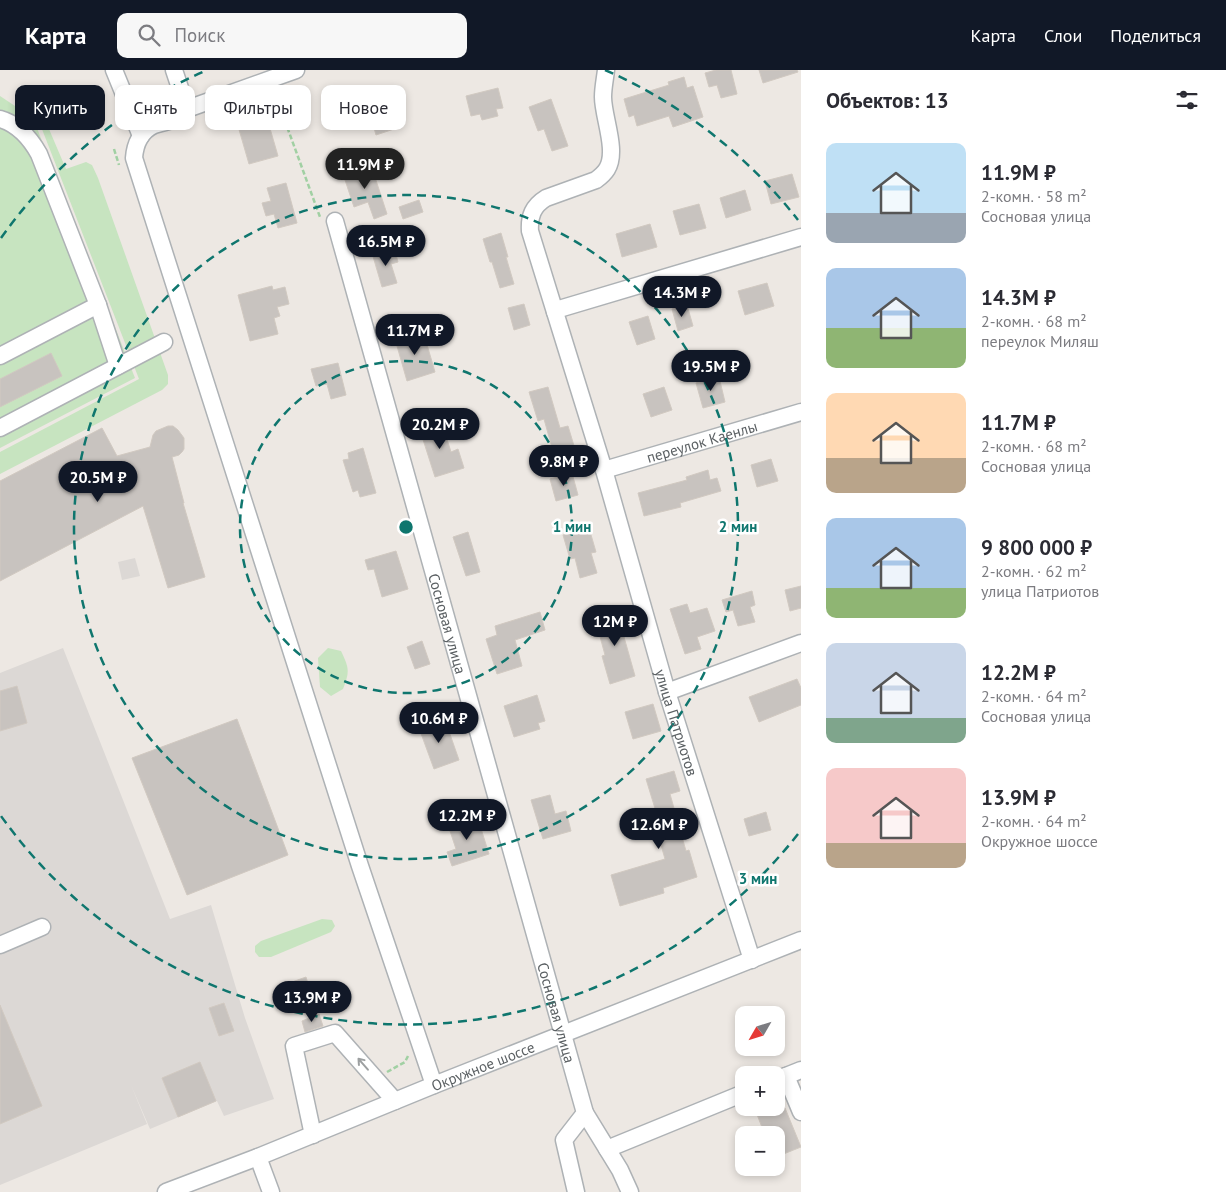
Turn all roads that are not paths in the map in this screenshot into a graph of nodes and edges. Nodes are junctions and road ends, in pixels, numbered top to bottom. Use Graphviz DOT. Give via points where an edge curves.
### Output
graph roads {
  1 [pos="114,70"];
  2 [pos="174,70"];
  3 [pos="296,70"];
  4 [pos="606,70"];
  5 [pos="179,85"];
  6 [pos="195,106"];
  7 [pos="0,118"];
  8 [pos="148,130"];
  9 [pos="141,136"];
  10 [pos="335,221"];
  11 [pos="801,237"];
  12 [pos="98,305"];
  13 [pos="557,311"];
  14 [pos="164,342"];
  15 [pos="0,356"];
  16 [pos="118,366"];
  17 [pos="801,412"];
  18 [pos="0,428"];
  19 [pos="604,470"];
  20 [pos="801,643"];
  21 [pos="667,692"];
  22 [pos="42,927"];
  23 [pos="801,940"];
  24 [pos="0,944"];
  25 [pos="752,960"];
  26 [pos="563,1035"];
  27 [pos="788,1075"];
  28 [pos="434,1085"];
  29 [pos="735,1097"];
  30 [pos="395,1101"];
  31 [pos="801,1112"];
  32 [pos="586,1114"];
  33 [pos="313,1134"];
  34 [pos="607,1149"];
  35 [pos="258,1157"];
  36 [pos="166,1192"];
  37 [pos="272,1192"];
  38 [pos="576,1192"];
  39 [pos="630,1192"];
  1 -- 9 [label="street"];
  2 -- 5 [label="street"];
  3 -- 6 [label="street"];
  4 -- 13 [label="street, улица Патриотов" via="603,97 611,152 607,169 596,180 546,198 531,214 530,231"];
  7 -- 12 [label="street" via="21,130 39,154"];
  8 -- 9 [label="street"];
  9 -- 28 [label="street" via="134,158 360,866"];
  10 -- 26 [label="street, Сосновая улица"];
  11 -- 13 [label="street"];
  12 -- 15 [label="street"];
  12 -- 16 [label="street"];
  13 -- 19 [label="street, улица Патриотов"];
  14 -- 16 [label="street"];
  16 -- 18 [label="street"];
  17 -- 19 [label="street, переулок Каенлы"];
  19 -- 21 [label="street, улица Патриотов"];
  20 -- 21 [label="street"];
  21 -- 25 [label="street, улица Патриотов"];
  22 -- 24 [label="street"];
  23 -- 25 [label="street, Окружное шоссе"];
  25 -- 26 [label="street, Окружное шоссе"];
  26 -- 28 [label="street, Окружное шоссе"];
  26 -- 32 [label="street, Сосновая улица"];
  27 -- 31 [label="street"];
  28 -- 30 [label="street, Окружное шоссе"];
  29 -- 34 [label="street"];
  30 -- 33 [label="street, Окружное шоссе"];
  30 -- 33 [label="street, one-way" via="335,1033 294,1046"];
  32 -- 34 [label="street, Сосновая улица"];
  32 -- 38 [label="street" via="564,1140"];
  33 -- 35 [label="street, Окружное шоссе"];
  34 -- 39 [label="street, Сосновая улица"];
  35 -- 36 [label="street, Окружное шоссе"];
  35 -- 37 [label="street"];
}
